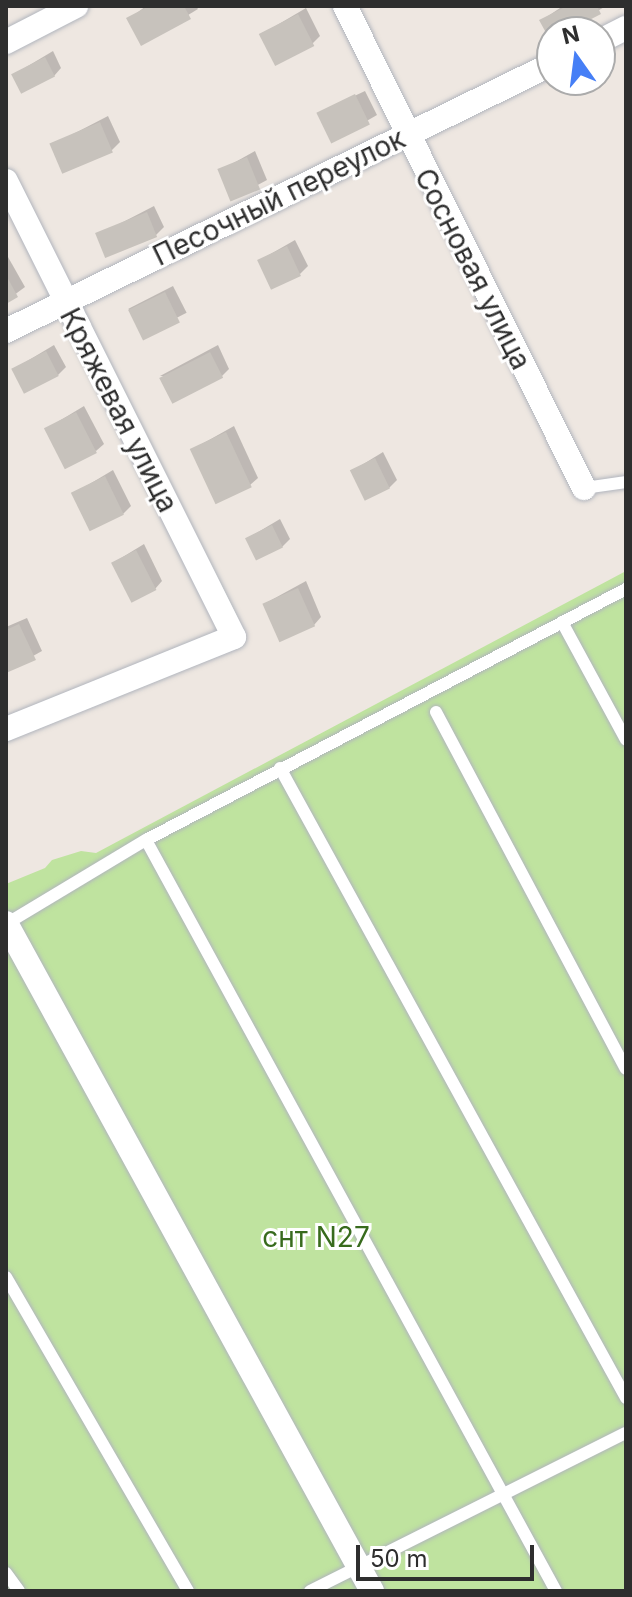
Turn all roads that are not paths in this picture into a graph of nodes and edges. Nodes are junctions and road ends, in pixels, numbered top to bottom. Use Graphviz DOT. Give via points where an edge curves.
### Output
graph roads {
  1 [pos="76,6"];
  2 [pos="345,6"];
  3 [pos="6,42"];
  4 [pos="536,72"];
  5 [pos="406,136"];
  6 [pos="6,181"];
  7 [pos="63,301"];
  8 [pos="6,331"];
  9 [pos="626,482"];
  10 [pos="584,488"];
  11 [pos="626,589"];
  12 [pos="562,622"];
  13 [pos="436,712"];
  14 [pos="6,729"];
  15 [pos="626,740"];
  16 [pos="280,768"];
  17 [pos="146,840"];
  18 [pos="6,924"];
  19 [pos="626,1069"];
  20 [pos="6,1277"];
  21 [pos="626,1398"];
  22 [pos="626,1433"];
  23 [pos="503,1494"];
  24 [pos="359,1566"];
  25 [pos="6,1573"];
  26 [pos="19,1591"];
  27 [pos="188,1591"];
  28 [pos="310,1591"];
  29 [pos="372,1591"];
  30 [pos="556,1591"];
  1 -- 3 [label="street"];
  2 -- 5 [label="street, Сосновая улица"];
  4 -- 5 [label="street, Песочный переулок"];
  5 -- 7 [label="street, Песочный переулок"];
  5 -- 10 [label="street, Сосновая улица"];
  6 -- 7 [label="street, Кряжевая улица"];
  7 -- 8 [label="street, Песочный переулок"];
  7 -- 14 [label="street, Кряжевая улица" via="234,637"];
  9 -- 10 [label="lane"];
  11 -- 12 [label="lane"];
  12 -- 15 [label="lane"];
  12 -- 16 [label="lane"];
  13 -- 19 [label="lane"];
  16 -- 17 [label="lane"];
  16 -- 21 [label="lane"];
  17 -- 18 [label="lane"];
  17 -- 23 [label="lane"];
  18 -- 24 [label="street"];
  20 -- 27 [label="lane"];
  22 -- 23 [label="lane"];
  23 -- 24 [label="lane"];
  23 -- 30 [label="lane"];
  24 -- 28 [label="lane"];
  24 -- 29 [label="street"];
  25 -- 26 [label="lane"];
}
